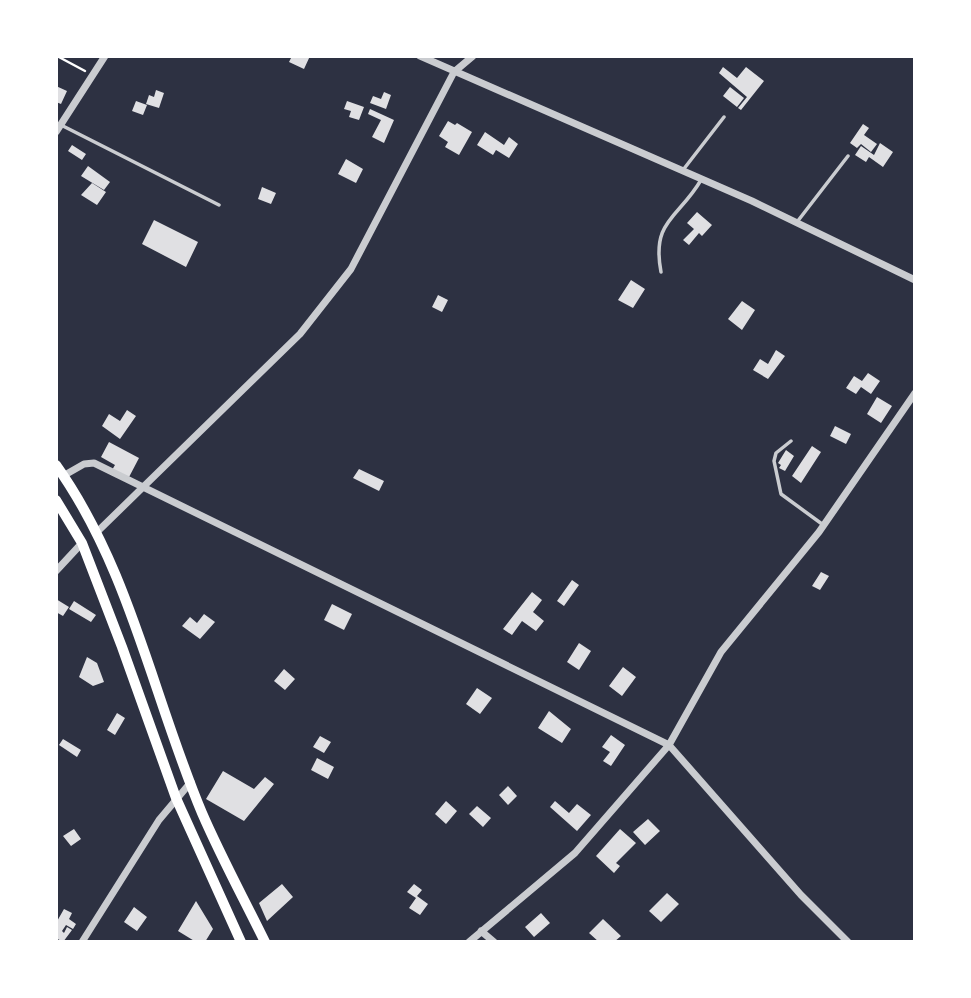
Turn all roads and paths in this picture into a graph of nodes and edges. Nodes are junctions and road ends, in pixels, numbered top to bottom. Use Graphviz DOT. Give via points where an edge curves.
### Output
graph roads {
  1 [pos="57,56"];
  2 [pos="105,56"];
  3 [pos="420,56"];
  4 [pos="473,56"];
  5 [pos="454,72"];
  6 [pos="94,76"];
  7 [pos="724,117"];
  8 [pos="59,128"];
  9 [pos="848,156"];
  10 [pos="682,171"];
  11 [pos="701,180"];
  12 [pos="219,205"];
  13 [pos="797,222"];
  14 [pos="661,272"];
  15 [pos="915,280"];
  16 [pos="915,393"];
  17 [pos="791,441"];
  18 [pos="56,465"];
  19 [pos="63,476"];
  20 [pos="142,488"];
  21 [pos="56,500"];
  22 [pos="824,525"];
  23 [pos="96,533"];
  24 [pos="82,543"];
  25 [pos="56,571"];
  26 [pos="669,745"];
  27 [pos="191,782"];
  28 [pos="176,798"];
  29 [pos="481,931"];
  30 [pos="82,942"];
  31 [pos="241,942"];
  32 [pos="265,942"];
  33 [pos="469,942"];
  34 [pos="494,942"];
  35 [pos="848,942"];
  1 -- 6 [label="path"];
  2 -- 6 [label="street"];
  3 -- 5 [label="street"];
  4 -- 5 [label="street"];
  5 -- 10 [label="street"];
  5 -- 20 [label="street" via="351,269 300,334"];
  6 -- 8 [label="street"];
  7 -- 10 [label="lane"];
  8 -- 12 [label="lane"];
  9 -- 13 [label="lane"];
  10 -- 11 [label="street"];
  11 -- 13 [label="street"];
  11 -- 14 [label="lane" via="659,238"];
  13 -- 15 [label="street"];
  16 -- 22 [label="street"];
  17 -- 22 [label="lane" via="776,453 774,461 780,494"];
  18 -- 19 [label="main road"];
  19 -- 20 [label="street" via="94,463"];
  19 -- 23 [label="main road"];
  20 -- 23 [label="street"];
  20 -- 26 [label="street"];
  21 -- 24 [label="main road"];
  22 -- 26 [label="street" via="721,652"];
  23 -- 27 [label="main road" via="118,578"];
  24 -- 25 [label="street"];
  24 -- 28 [label="main road"];
  26 -- 29 [label="street" via="575,853"];
  26 -- 35 [label="street"];
  27 -- 28 [label="street"];
  27 -- 32 [label="main road"];
  28 -- 30 [label="street"];
  28 -- 31 [label="main road"];
  29 -- 33 [label="street"];
  29 -- 34 [label="street"];
}
